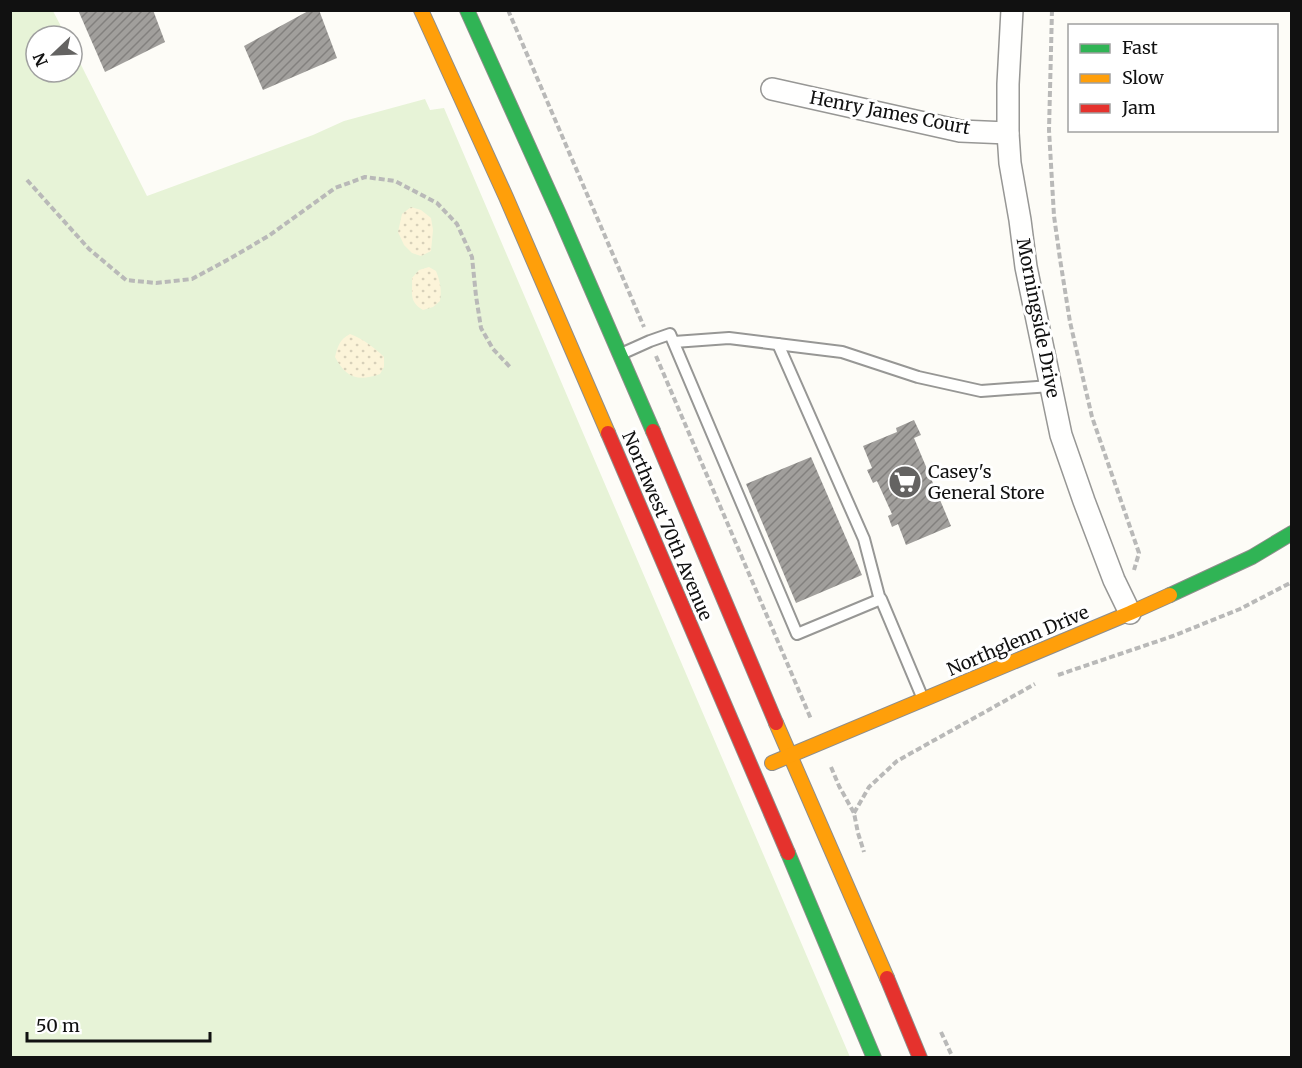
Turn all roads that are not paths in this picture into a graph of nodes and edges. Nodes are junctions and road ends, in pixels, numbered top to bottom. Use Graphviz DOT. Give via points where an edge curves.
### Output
graph roads {
  1 [pos="421,10"];
  2 [pos="468,10"];
  3 [pos="1011,10"];
  4 [pos="772,89"];
  5 [pos="1008,133"];
  6 [pos="674,342"];
  7 [pos="778,344"];
  8 [pos="620,354"];
  9 [pos="1051,386"];
  10 [pos="1292,533"];
  11 [pos="880,600"];
  12 [pos="1130,613"];
  13 [pos="924,699"];
  14 [pos="790,756"];
  15 [pos="753,771"];
  16 [pos="874,1058"];
  17 [pos="920,1058"];
  1 -- 15 [label="main road, Northwest 70th Avenue" via="506,197"];
  2 -- 8 [label="main road, Northwest 70th Avenue"];
  3 -- 5 [label="street, Morningside Drive"];
  4 -- 5 [label="street, Henry James Court" via="960,131"];
  5 -- 9 [label="street, Morningside Drive" via="1026,267"];
  6 -- 7 [label="lane" via="729,338"];
  6 -- 8 [label="lane" via="670,334"];
  6 -- 11 [label="lane" via="797,634"];
  7 -- 9 [label="lane" via="842,352 918,377 981,391"];
  7 -- 11 [label="lane" via="864,539"];
  8 -- 14 [label="main road, Northwest 70th Avenue"];
  9 -- 12 [label="street, Morningside Drive" via="1061,435"];
  10 -- 12 [label="main road, Northglenn Drive" via="1252,557"];
  11 -- 13 [label="lane"];
  12 -- 13 [label="main road, Northglenn Drive"];
  13 -- 14 [label="main road, Northglenn Drive"];
  14 -- 15 [label="main road, Northglenn Drive"];
  14 -- 17 [label="main road, Northwest 70th Avenue"];
  15 -- 16 [label="main road, Northwest 70th Avenue"];
}
